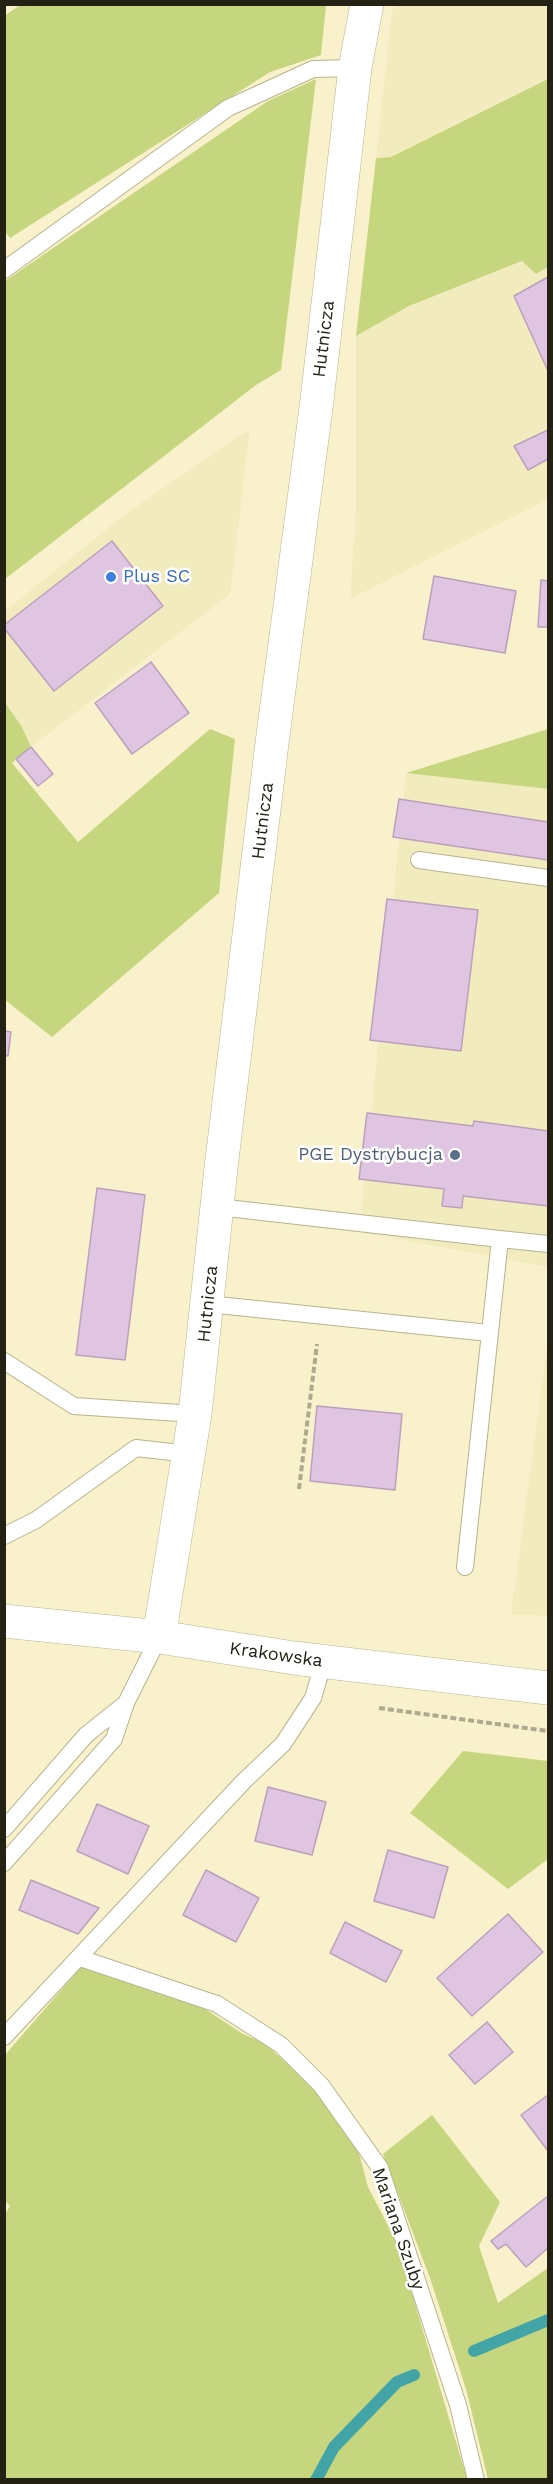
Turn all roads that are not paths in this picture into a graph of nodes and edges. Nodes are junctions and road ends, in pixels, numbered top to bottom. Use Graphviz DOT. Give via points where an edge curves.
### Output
graph roads {
  1 [pos="367,4"];
  2 [pos="355,68"];
  3 [pos="4,270"];
  4 [pos="419,860"];
  5 [pos="549,878"];
  6 [pos="218,1207"];
  7 [pos="500,1239"];
  8 [pos="549,1244"];
  9 [pos="208,1304"];
  10 [pos="489,1333"];
  11 [pos="4,1360"];
  12 [pos="195,1414"];
  13 [pos="189,1454"];
  14 [pos="4,1536"];
  15 [pos="465,1567"];
  16 [pos="4,1621"];
  17 [pos="159,1637"];
  18 [pos="324,1661"];
  19 [pos="549,1688"];
  20 [pos="126,1703"];
  21 [pos="4,1829"];
  22 [pos="4,1863"];
  23 [pos="80,1958"];
  24 [pos="4,2037"];
  25 [pos="476,2480"];
  1 -- 2 [label="street, Hutnicza"];
  2 -- 3 [label="lane" via="313,69 228,108"];
  2 -- 6 [label="street, Hutnicza"];
  4 -- 5 [label="lane"];
  6 -- 7 [label="lane"];
  6 -- 9 [label="street, Hutnicza"];
  7 -- 8 [label="lane"];
  7 -- 10 [label="lane"];
  9 -- 10 [label="lane"];
  9 -- 12 [label="street, Hutnicza"];
  10 -- 15 [label="lane"];
  11 -- 12 [label="lane" via="74,1406"];
  12 -- 13 [label="street, Hutnicza"];
  13 -- 14 [label="lane" via="136,1448 36,1520"];
  13 -- 17 [label="street, Hutnicza"];
  16 -- 17 [label="street, Krakowska"];
  17 -- 18 [label="street, Krakowska"];
  17 -- 20 [label="lane"];
  18 -- 19 [label="street, Krakowska"];
  18 -- 23 [label="lane" via="313,1698 283,1744 165,1864"];
  20 -- 21 [label="lane" via="86,1735"];
  20 -- 22 [label="lane" via="114,1739"];
  23 -- 24 [label="lane"];
  23 -- 25 [label="lane, Mariana Szuby" via="217,2004 281,2045 321,2085 380,2168 458,2405"];
}
